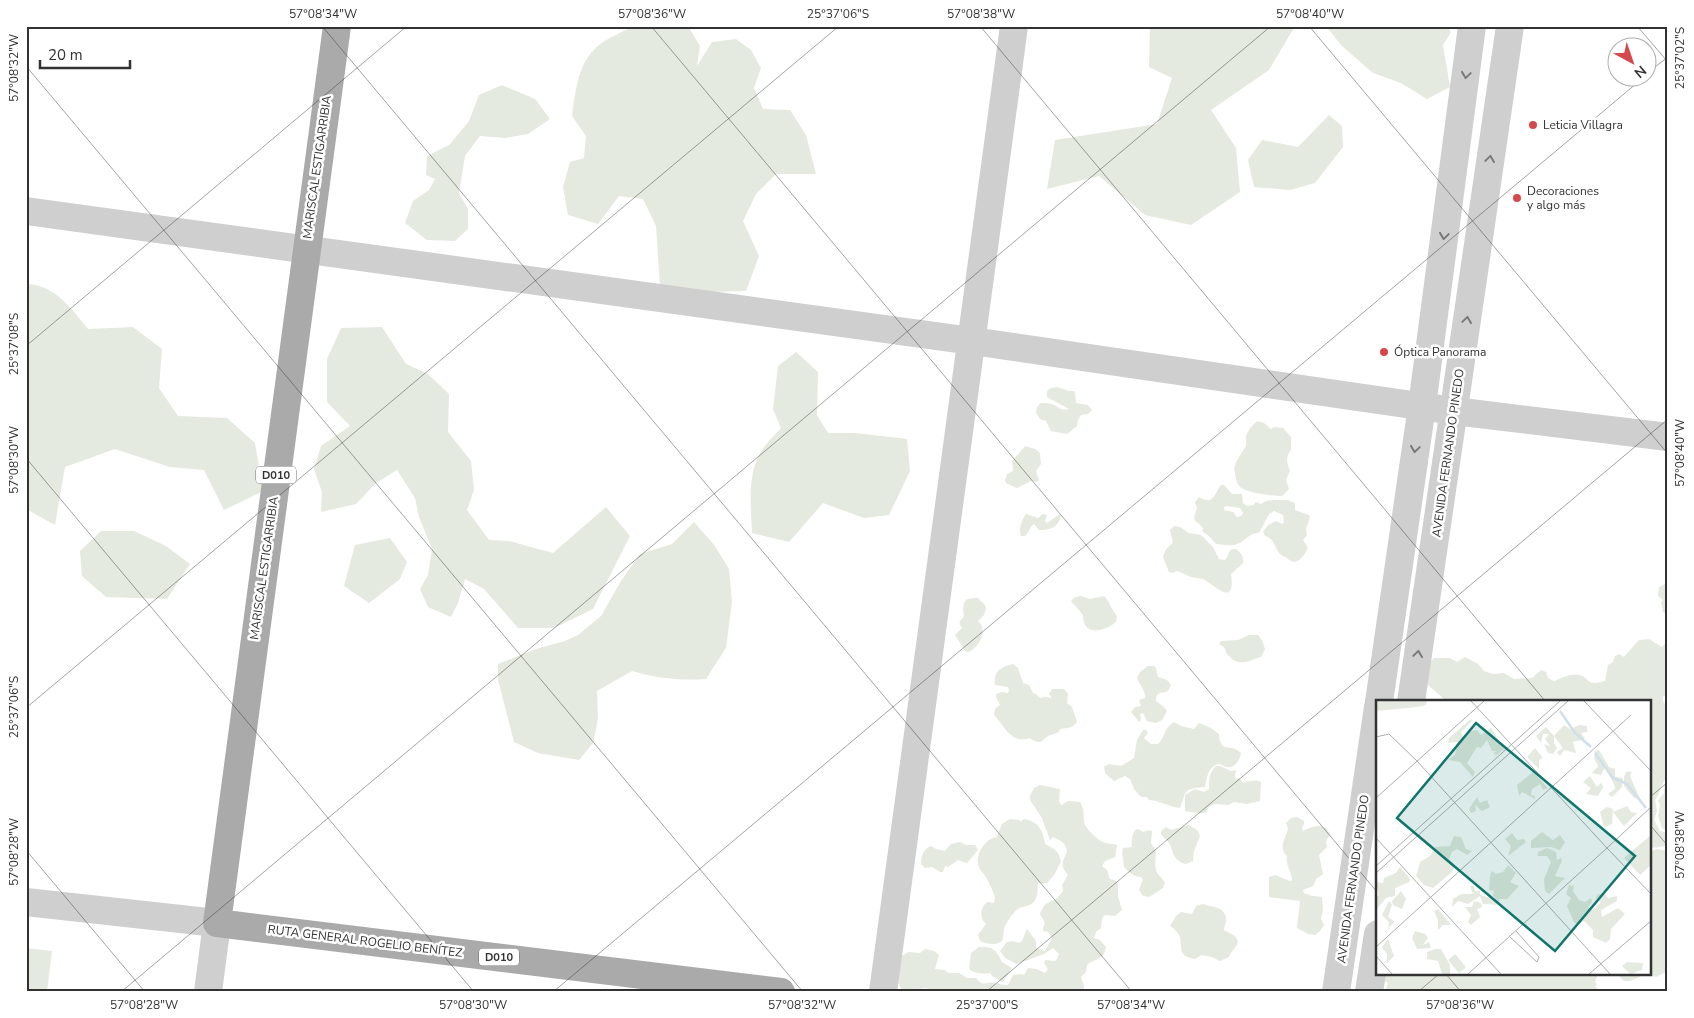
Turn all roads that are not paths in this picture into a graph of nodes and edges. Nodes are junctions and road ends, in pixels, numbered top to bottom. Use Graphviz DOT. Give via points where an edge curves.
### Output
graph roads {
  1 [pos="336,26"];
  2 [pos="1014,26"];
  3 [pos="1472,26"];
  4 [pos="1510,26"];
  5 [pos="26,211"];
  6 [pos="306,250"];
  7 [pos="972,341"];
  8 [pos="1422,406"];
  9 [pos="1454,411"];
  10 [pos="1668,437"];
  11 [pos="1378,700"];
  12 [pos="1412,700"];
  13 [pos="1376,721"];
  14 [pos="26,902"];
  15 [pos="216,923"];
  16 [pos="1376,947"];
  17 [pos="208,992"];
  18 [pos="781,992"];
  19 [pos="883,992"];
  20 [pos="1336,992"];
  21 [pos="1369,992"];
  1 -- 6 [label="main road, MARISCAL ESTIGARRIBIA / D010"];
  2 -- 7 [label="street"];
  3 -- 8 [label="street, one-way"];
  9 -- 4 [label="street, AVENIDA FERNANDO PINEDO, one-way"];
  5 -- 6 [label="street"];
  6 -- 7 [label="street"];
  6 -- 15 [label="main road, MARISCAL ESTIGARRIBIA / D010"];
  7 -- 8 [label="street"];
  7 -- 19 [label="street"];
  8 -- 9 [label="street"];
  8 -- 11 [label="street, one-way"];
  9 -- 10 [label="street"];
  12 -- 9 [label="street, AVENIDA FERNANDO PINEDO, one-way"];
  13 -- 20 [label="street, AVENIDA FERNANDO PINEDO"];
  14 -- 15 [label="street"];
  15 -- 17 [label="street, MARISCAL ESTIGARRIBIA"];
  15 -- 18 [label="main road, RUTA GENERAL ROGELIO BENÍTEZ / D010"];
  16 -- 21 [label="street"];
}
